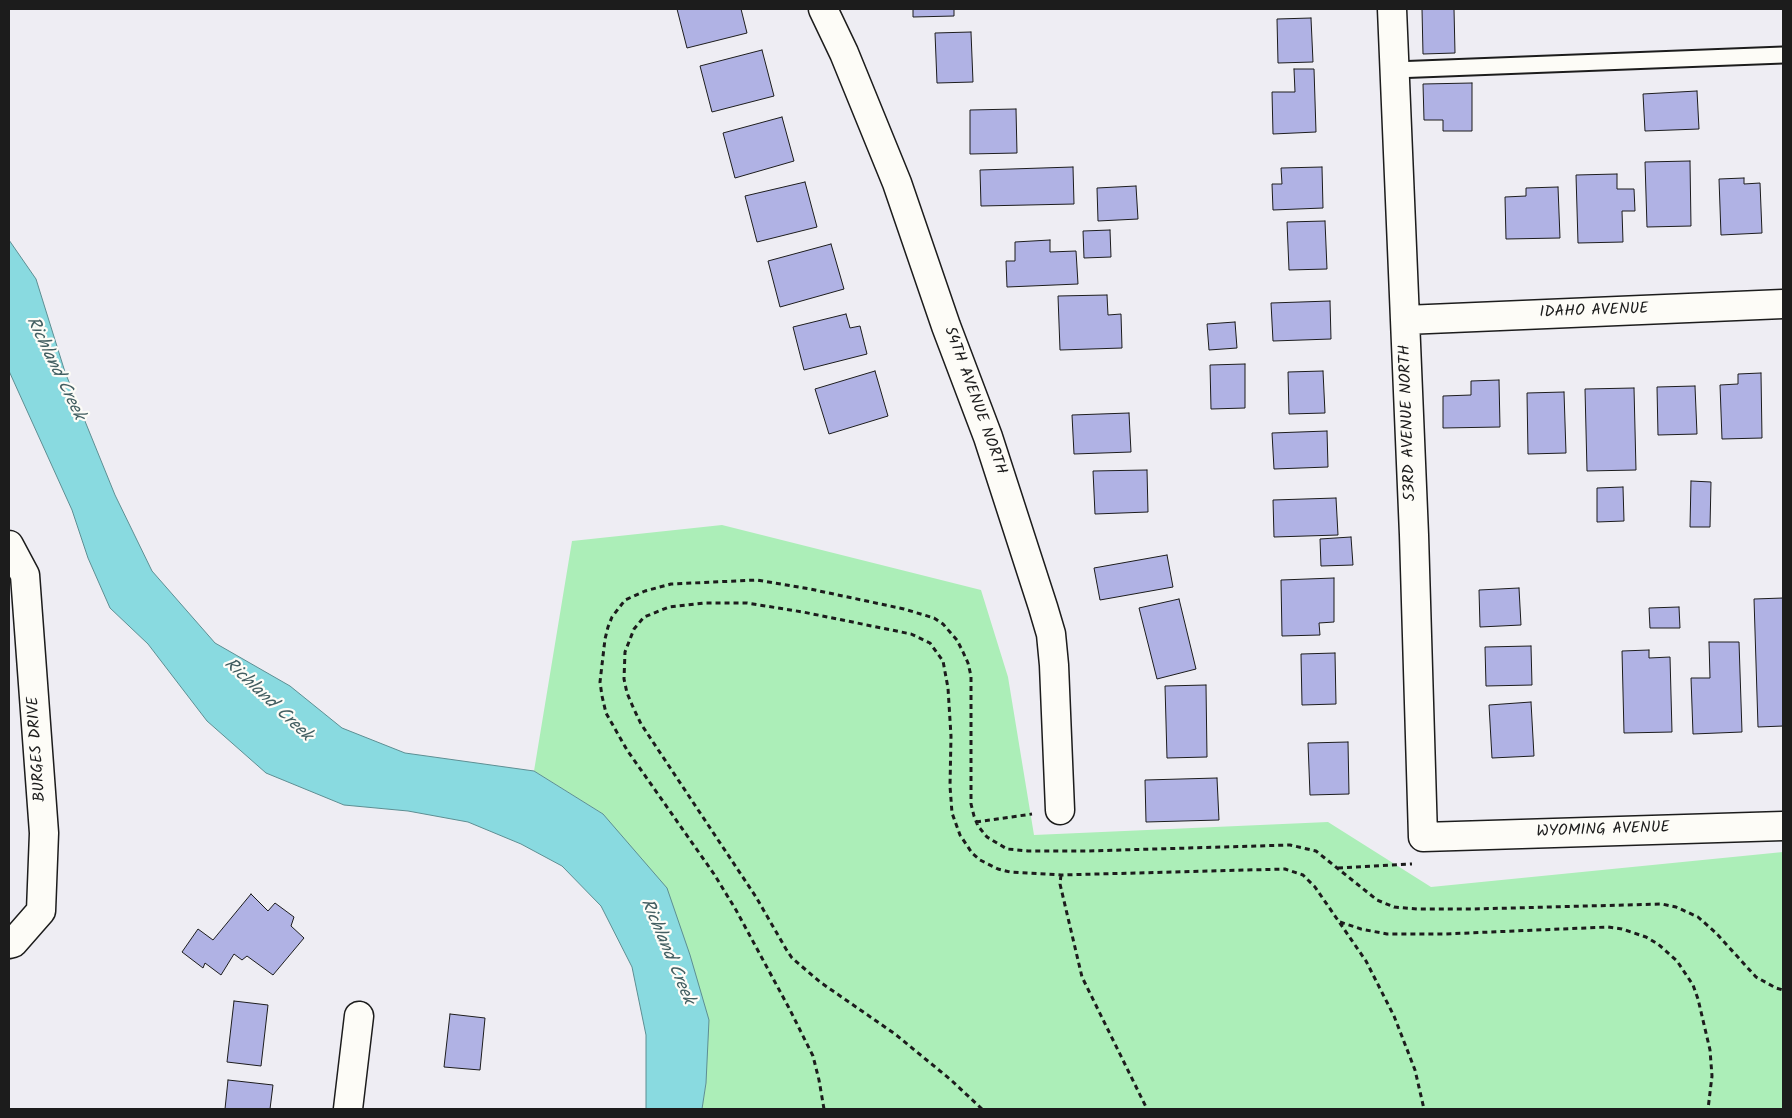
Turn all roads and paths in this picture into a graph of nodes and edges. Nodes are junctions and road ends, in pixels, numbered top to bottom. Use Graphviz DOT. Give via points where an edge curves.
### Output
graph roads {
  1 [pos="823,9"];
  2 [pos="1392,9"];
  3 [pos="1783,55"];
  4 [pos="1394,70"];
  5 [pos="1783,304"];
  6 [pos="1405,320"];
  7 [pos="9,545"];
  8 [pos="1060,810"];
  9 [pos="976,822"];
  10 [pos="1783,826"];
  11 [pos="1423,837"];
  12 [pos="1338,868"];
  13 [pos="1061,875"];
  14 [pos="1339,921"];
  15 [pos="9,944"];
  16 [pos="359,1016"];
  17 [pos="348,1109"];
  18 [pos="982,1109"];
  19 [pos="1147,1109"];
  20 [pos="1424,1109"];
  21 [pos="1708,1109"];
  1 -- 8 [label="street, 54TH AVENUE NORTH" via="897,182 992,446 1041,599 1051,634 1054,665"];
  2 -- 4 [label="street, 53RD AVENUE NORTH"];
  3 -- 4 [label="lane"];
  4 -- 6 [label="street, 53RD AVENUE NORTH"];
  5 -- 6 [label="street, IDAHO AVENUE"];
  6 -- 11 [label="street, 53RD AVENUE NORTH"];
  7 -- 15 [label="street, BURGES DRIVE" via="25,575 44,832 41,910"];
  8 -- 9 [label="path"];
  10 -- 11 [label="street, WYOMING AVENUE"];
  11 -- 12 [label="path" via="1424,864"];
  13 -- 14 [label="path" via="1285,869 1309,879"];
  13 -- 18 [label="path" via="998,869 980,860 966,845 951,806 950,708 946,674 930,643 911,634 747,603 669,607 644,617 634,629 625,652 624,666 632,707 756,897 786,949 820,982 901,1039"];
  13 -- 19 [label="path" via="1060,884 1082,977"];
  14 -- 20 [label="path" via="1366,961 1394,1016 1415,1070"];
  14 -- 21 [label="path" via="1388,934 1608,927 1646,937 1677,961 1693,985 1710,1050 1712,1076"];
  16 -- 17 [label="street"];
}
